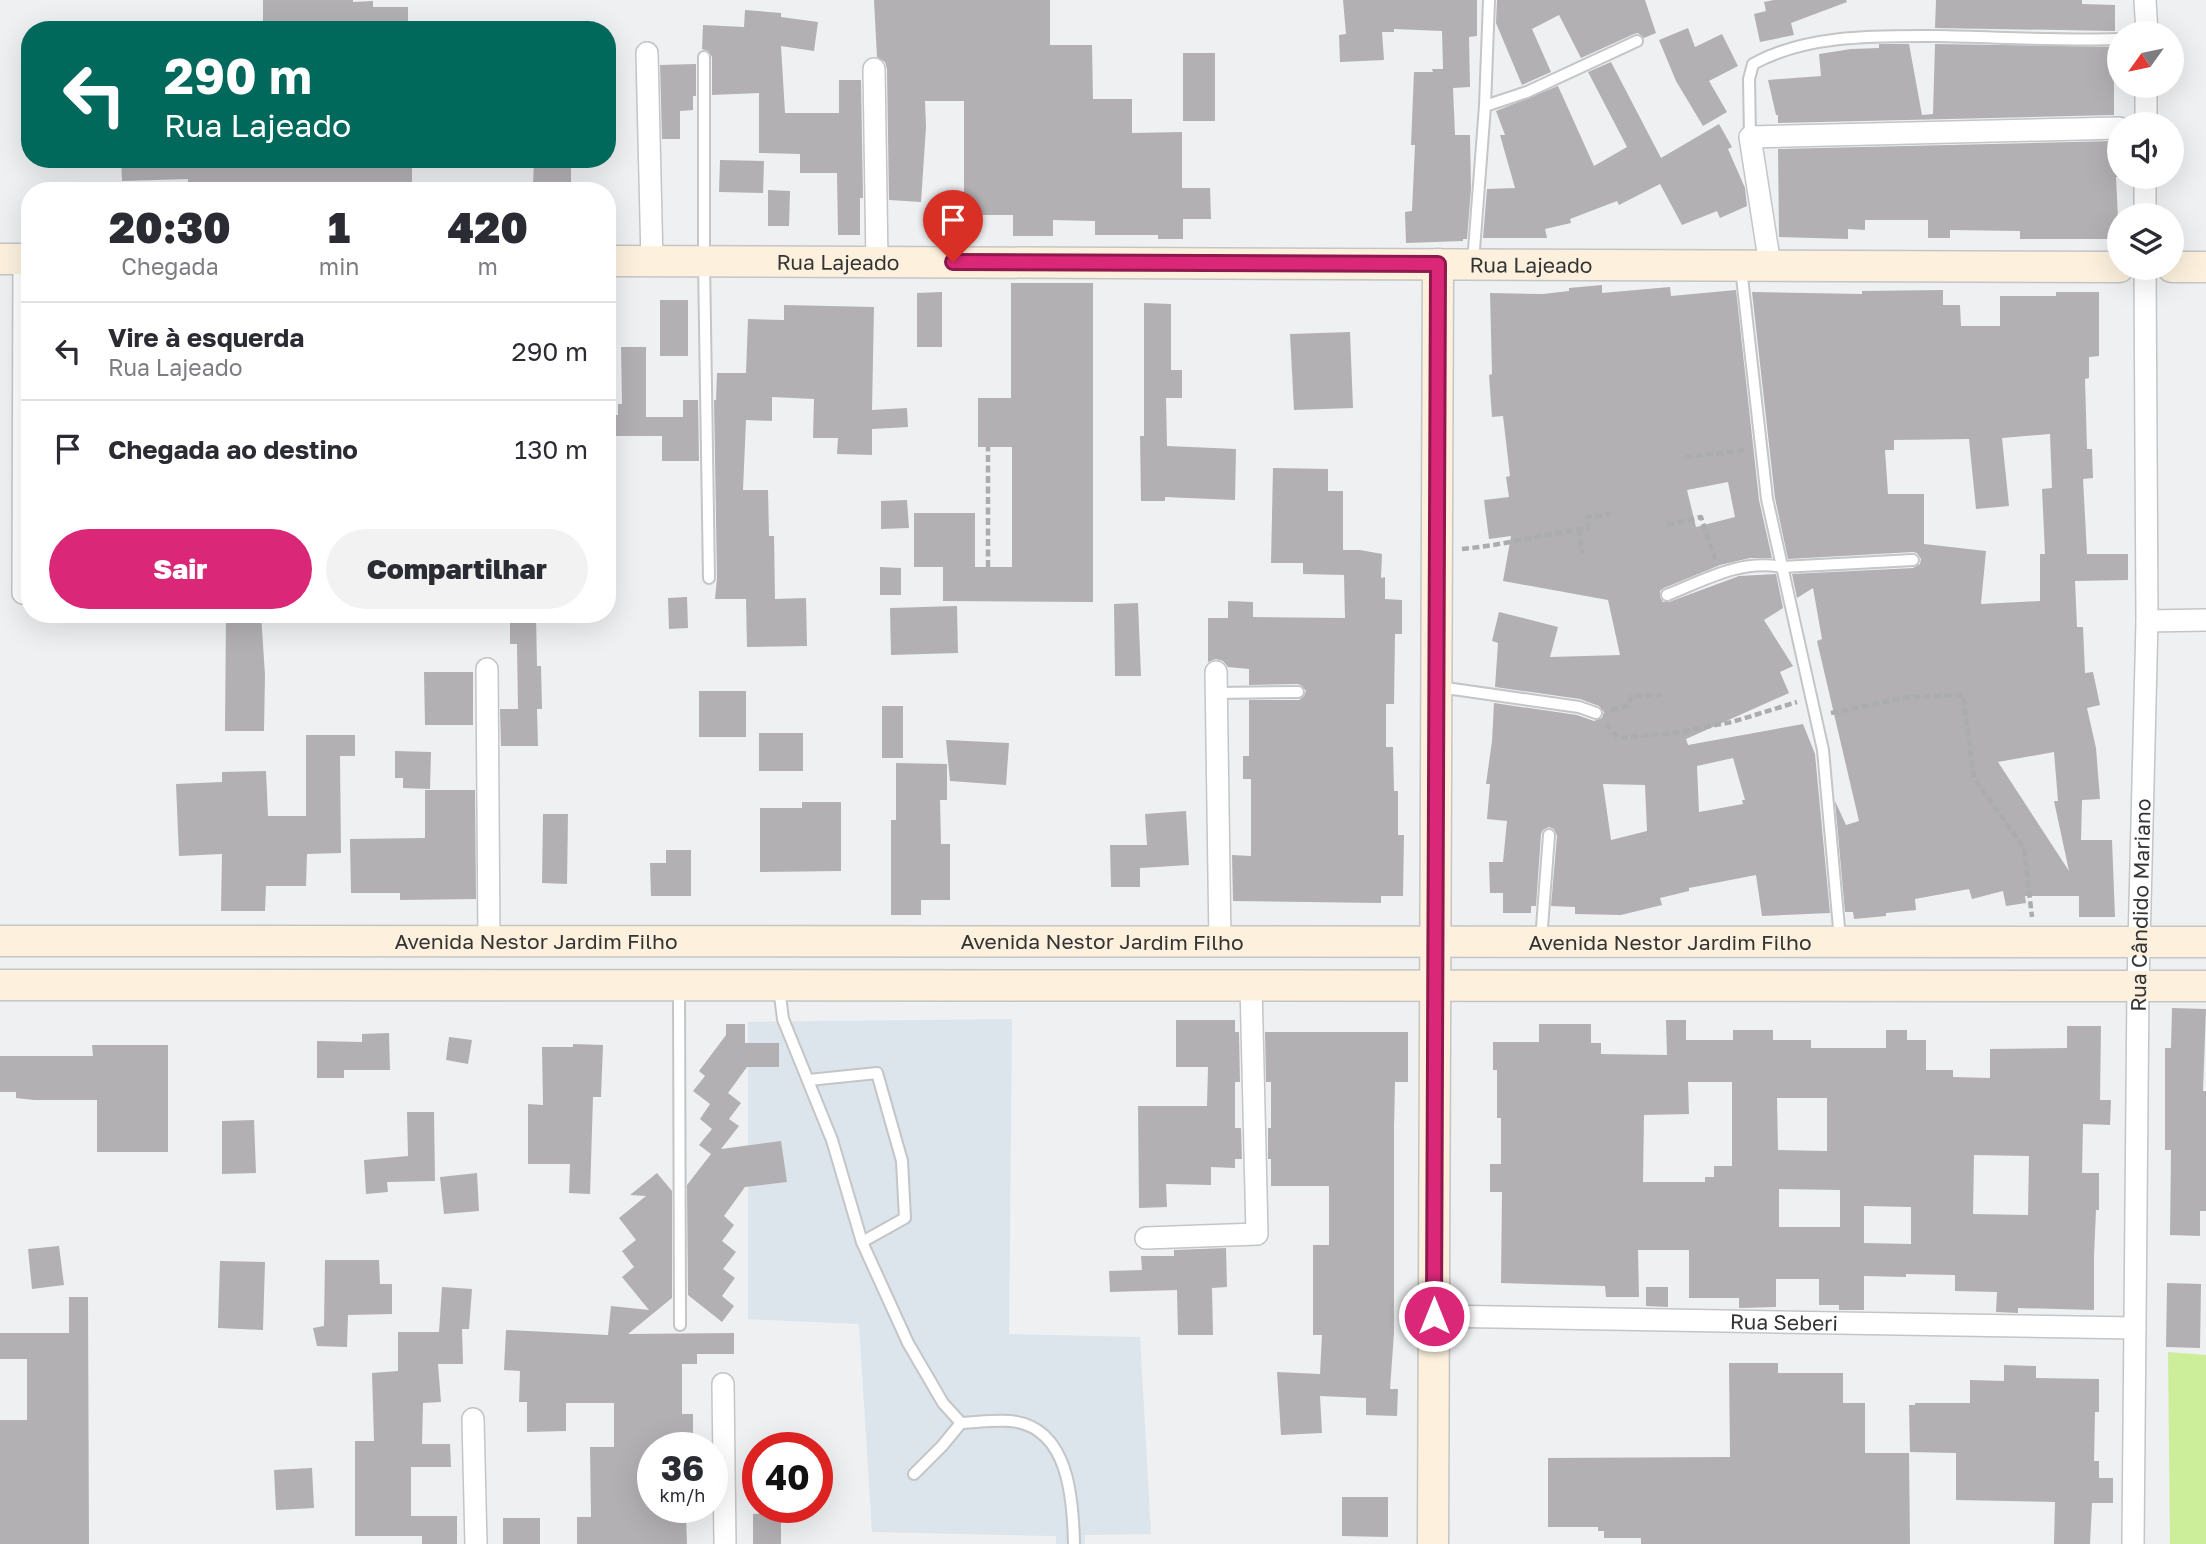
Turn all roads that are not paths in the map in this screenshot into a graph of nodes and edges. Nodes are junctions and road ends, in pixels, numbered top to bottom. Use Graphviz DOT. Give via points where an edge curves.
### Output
graph roads {
  1 [pos="1489,0"];
  2 [pos="2145,0"];
  3 [pos="2146,21"];
  4 [pos="2107,39"];
  5 [pos="1637,41"];
  6 [pos="646,53"];
  7 [pos="704,57"];
  8 [pos="874,69"];
  9 [pos="1485,106"];
  10 [pos="2107,128"];
  11 [pos="1750,137"];
  12 [pos="18,259"];
  13 [pos="616,261"];
  14 [pos="652,261"];
  15 [pos="704,262"];
  16 [pos="877,262"];
  17 [pos="1438,264"];
  18 [pos="1473,265"];
  19 [pos="1740,265"];
  20 [pos="1770,265"];
  21 [pos="2107,267"];
  22 [pos="2184,267"];
  23 [pos="2206,267"];
  24 [pos="2144,280"];
  25 [pos="21,459"];
  26 [pos="1913,560"];
  27 [pos="1782,568"];
  28 [pos="709,578"];
  29 [pos="1667,595"];
  30 [pos="2206,620"];
  31 [pos="2147,621"];
  32 [pos="487,669"];
  33 [pos="1216,682"];
  34 [pos="1436,687"];
  35 [pos="1298,692"];
  36 [pos="1596,713"];
  37 [pos="1549,835"];
  38 [pos="0,941"];
  39 [pos="388,941"];
  40 [pos="489,941"];
  41 [pos="620,941"];
  42 [pos="1079,942"];
  43 [pos="1220,942"];
  44 [pos="1435,942"];
  45 [pos="1541,942"];
  46 [pos="1840,942"];
  47 [pos="2139,942"];
  48 [pos="2206,942"];
  49 [pos="0,985"];
  50 [pos="388,985"];
  51 [pos="620,985"];
  52 [pos="679,985"];
  53 [pos="779,985"];
  54 [pos="1081,985"];
  55 [pos="1251,985"];
  56 [pos="1435,985"];
  57 [pos="2138,986"];
  58 [pos="2206,986"];
  59 [pos="809,1080"];
  60 [pos="1146,1238"];
  61 [pos="862,1242"];
  62 [pos="1434,1316"];
  63 [pos="680,1325"];
  64 [pos="2135,1328"];
  65 [pos="723,1384"];
  66 [pos="473,1419"];
  67 [pos="961,1423"];
  68 [pos="914,1474"];
  69 [pos="476,1544"];
  70 [pos="725,1544"];
  71 [pos="1074,1544"];
  72 [pos="1433,1544"];
  73 [pos="2133,1544"];
  1 -- 9 [label="lane"];
  2 -- 3 [label="street"];
  4 -- 11 [label="lane" via="1869,36 1790,48 1754,64 1748,79"];
  5 -- 9 [label="lane" via="1527,92"];
  6 -- 14 [label="street"];
  7 -- 15 [label="lane"];
  8 -- 16 [label="street"];
  9 -- 18 [label="lane"];
  10 -- 11 [label="street"];
  11 -- 20 [label="street"];
  12 -- 25 [label="street"];
  13 -- 14 [label="main road, Rua Lajeado"];
  14 -- 15 [label="main road, Rua Lajeado"];
  15 -- 16 [label="main road, Rua Lajeado"];
  15 -- 28 [label="lane"];
  16 -- 17 [label="main road, Rua Lajeado"];
  17 -- 18 [label="main road, Rua Lajeado"];
  17 -- 34 [label="main road"];
  18 -- 19 [label="main road, Rua Lajeado"];
  19 -- 20 [label="main road, Rua Lajeado"];
  19 -- 27 [label="lane" via="1767,499"];
  20 -- 21 [label="main road, Rua Lajeado"];
  22 -- 23 [label="main road"];
  24 -- 31 [label="street, Rua Cândido Mariano"];
  26 -- 27 [label="lane"];
  27 -- 29 [label="lane" via="1763,564 1733,568"];
  27 -- 46 [label="lane" via="1823,750"];
  30 -- 31 [label="street"];
  31 -- 47 [label="street, Rua Cândido Mariano"];
  32 -- 40 [label="street"];
  33 -- 35 [label="lane"];
  33 -- 43 [label="street"];
  34 -- 36 [label="lane"];
  34 -- 44 [label="main road"];
  37 -- 45 [label="lane"];
  38 -- 39 [label="main road, Avenida Nestor Jardim Filho"];
  39 -- 40 [label="main road, Avenida Nestor Jardim Filho"];
  39 -- 50 [label="main road"];
  40 -- 41 [label="main road, Avenida Nestor Jardim Filho"];
  41 -- 42 [label="main road, Avenida Nestor Jardim Filho"];
  41 -- 51 [label="main road"];
  42 -- 43 [label="main road, Avenida Nestor Jardim Filho"];
  42 -- 54 [label="main road"];
  43 -- 44 [label="main road, Avenida Nestor Jardim Filho"];
  44 -- 45 [label="main road, Avenida Nestor Jardim Filho"];
  44 -- 56 [label="main road"];
  45 -- 46 [label="main road, Avenida Nestor Jardim Filho"];
  46 -- 47 [label="main road, Avenida Nestor Jardim Filho"];
  47 -- 48 [label="main road, Avenida Nestor Jardim Filho"];
  47 -- 57 [label="street, Rua Cândido Mariano"];
  49 -- 50 [label="main road, Avenida Nestor Jardim Filho"];
  50 -- 51 [label="main road, Avenida Nestor Jardim Filho"];
  51 -- 52 [label="main road, Avenida Nestor Jardim Filho"];
  52 -- 53 [label="main road, Avenida Nestor Jardim Filho"];
  52 -- 63 [label="lane"];
  53 -- 54 [label="main road, Avenida Nestor Jardim Filho"];
  53 -- 59 [label="lane" via="783,1019"];
  54 -- 55 [label="main road, Avenida Nestor Jardim Filho"];
  55 -- 56 [label="main road, Avenida Nestor Jardim Filho"];
  55 -- 60 [label="street" via="1258,1234"];
  56 -- 57 [label="main road, Avenida Nestor Jardim Filho"];
  56 -- 62 [label="main road"];
  57 -- 58 [label="main road, Avenida Nestor Jardim Filho"];
  57 -- 64 [label="street, Rua Cândido Mariano"];
  59 -- 61 [label="lane"];
  59 -- 61 [label="lane" via="877,1073 902,1161 905,1218"];
  61 -- 67 [label="lane" via="908,1343"];
  62 -- 64 [label="street, Rua Seberi"];
  62 -- 72 [label="main road"];
  64 -- 73 [label="street, Rua Cândido Mariano"];
  65 -- 70 [label="street"];
  66 -- 69 [label="street"];
  67 -- 68 [label="lane"];
  67 -- 71 [label="lane" via="1013,1421 1044,1433 1063,1465 1073,1503"];
}
